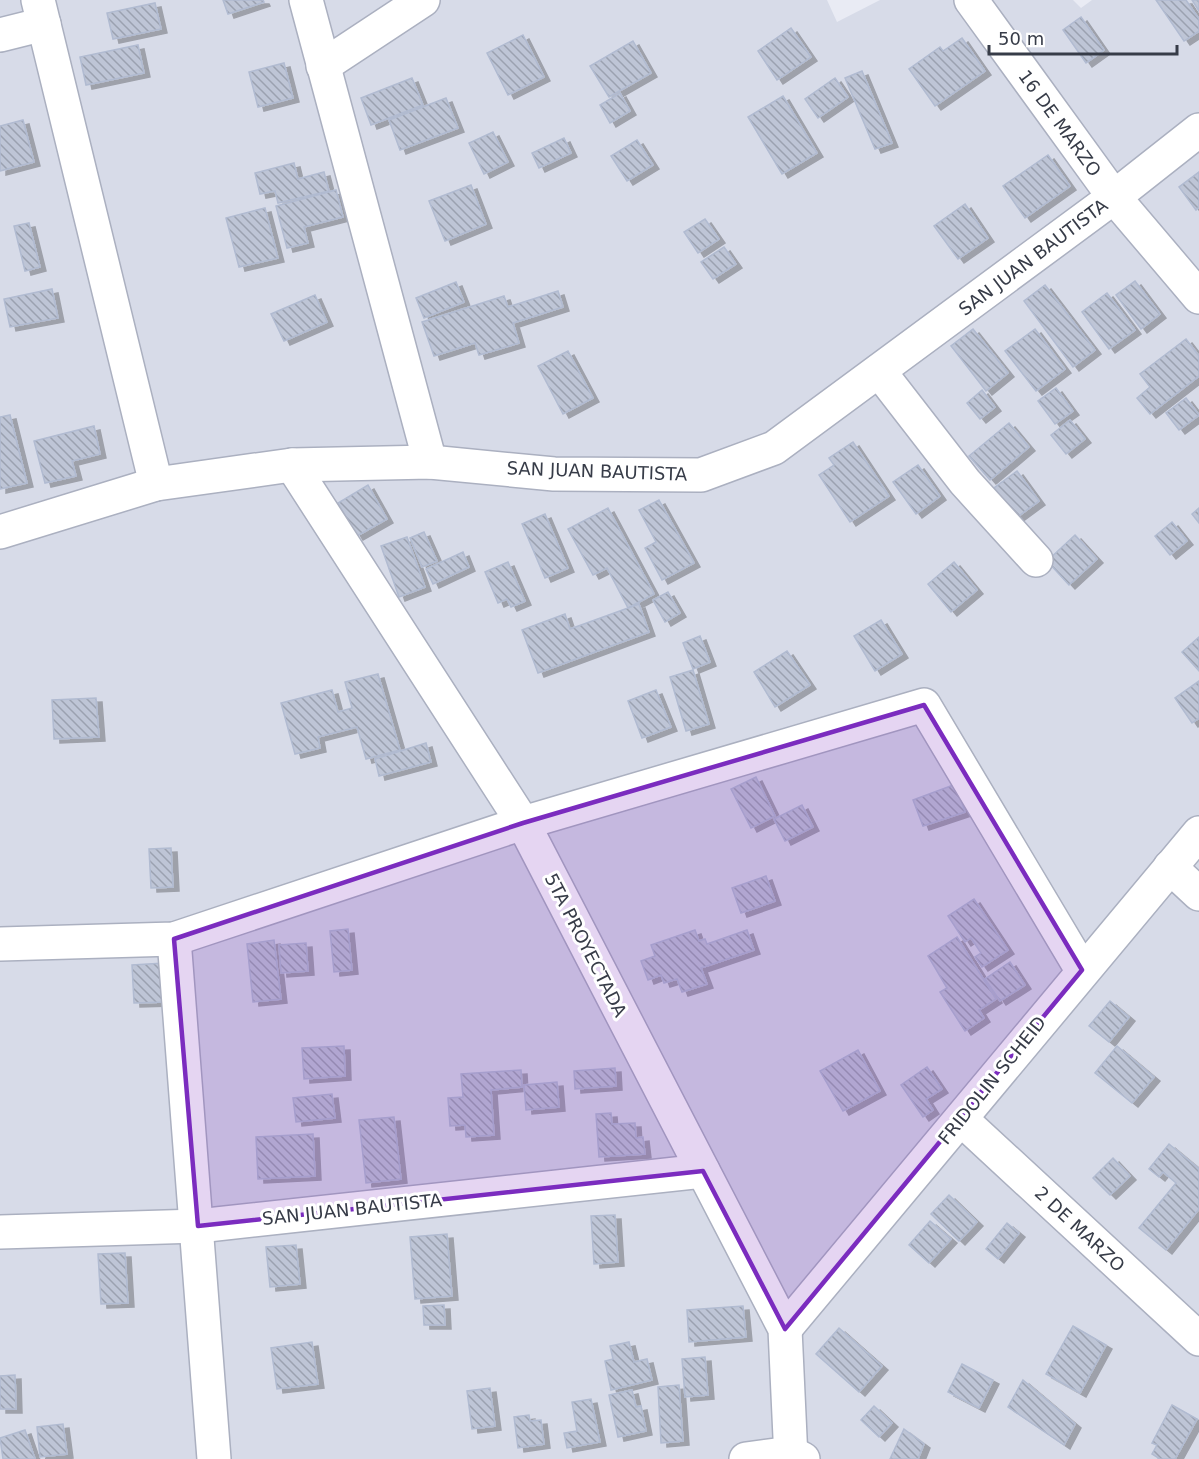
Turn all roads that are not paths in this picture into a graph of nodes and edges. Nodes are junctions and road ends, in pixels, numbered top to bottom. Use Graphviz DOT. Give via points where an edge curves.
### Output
graph roads {
  1 [pos="306,0"];
  2 [pos="423,0"];
  3 [pos="971,0"];
  4 [pos="41,12"];
  5 [pos="0,35"];
  6 [pos="323,66"];
  7 [pos="1199,130"];
  8 [pos="1114,197"];
  9 [pos="1199,297"];
  10 [pos="879,371"];
  11 [pos="430,462"];
  12 [pos="292,465"];
  13 [pos="156,484"];
  14 [pos="0,532"];
  15 [pos="1036,560"];
  16 [pos="523,823"];
  17 [pos="1199,832"];
  18 [pos="1170,867"];
  19 [pos="1199,894"];
  20 [pos="174,939"];
  21 [pos="0,944"];
  22 [pos="1082,970"];
  23 [pos="961,1119"];
  24 [pos="703,1170"];
  25 [pos="198,1226"];
  26 [pos="0,1232"];
  27 [pos="785,1329"];
  28 [pos="1199,1339"];
  29 [pos="795,1457"];
  30 [pos="214,1459"];
  31 [pos="746,1459"];
  1 -- 6 [label="street"];
  2 -- 6 [label="street"];
  3 -- 8 [label="street, 16 DE MARZO"];
  4 -- 5 [label="street"];
  4 -- 13 [label="street"];
  6 -- 11 [label="street"];
  7 -- 8 [label="street, SAN JUAN BAUTISTA"];
  8 -- 9 [label="street, 16 DE MARZO"];
  8 -- 10 [label="street, SAN JUAN BAUTISTA"];
  10 -- 11 [label="street, SAN JUAN BAUTISTA" via="774,448 701,475 554,474"];
  10 -- 15 [label="street" via="965,482"];
  11 -- 12 [label="street, SAN JUAN BAUTISTA"];
  12 -- 13 [label="street, SAN JUAN BAUTISTA"];
  12 -- 16 [label="street, 5TA PROYECTADA"];
  13 -- 14 [label="street, SAN JUAN BAUTISTA"];
  16 -- 20 [label="street"];
  16 -- 22 [label="street" via="924,705"];
  16 -- 24 [label="street, 5TA PROYECTADA"];
  17 -- 18 [label="street, FRIDOLIN SCHEID"];
  18 -- 19 [label="street"];
  18 -- 22 [label="street, FRIDOLIN SCHEID"];
  20 -- 21 [label="street"];
  20 -- 25 [label="street"];
  22 -- 23 [label="street, FRIDOLIN SCHEID"];
  23 -- 27 [label="street, FRIDOLIN SCHEID"];
  23 -- 28 [label="street, 2 DE MARZO"];
  24 -- 25 [label="street, SAN JUAN BAUTISTA"];
  24 -- 27 [label="street, 5TA PROYECTADA"];
  25 -- 26 [label="street, SAN JUAN BAUTISTA"];
  25 -- 30 [label="street"];
  27 -- 29 [label="street, 5TA PROYECTADA"];
  29 -- 31 [label="street"];
}
